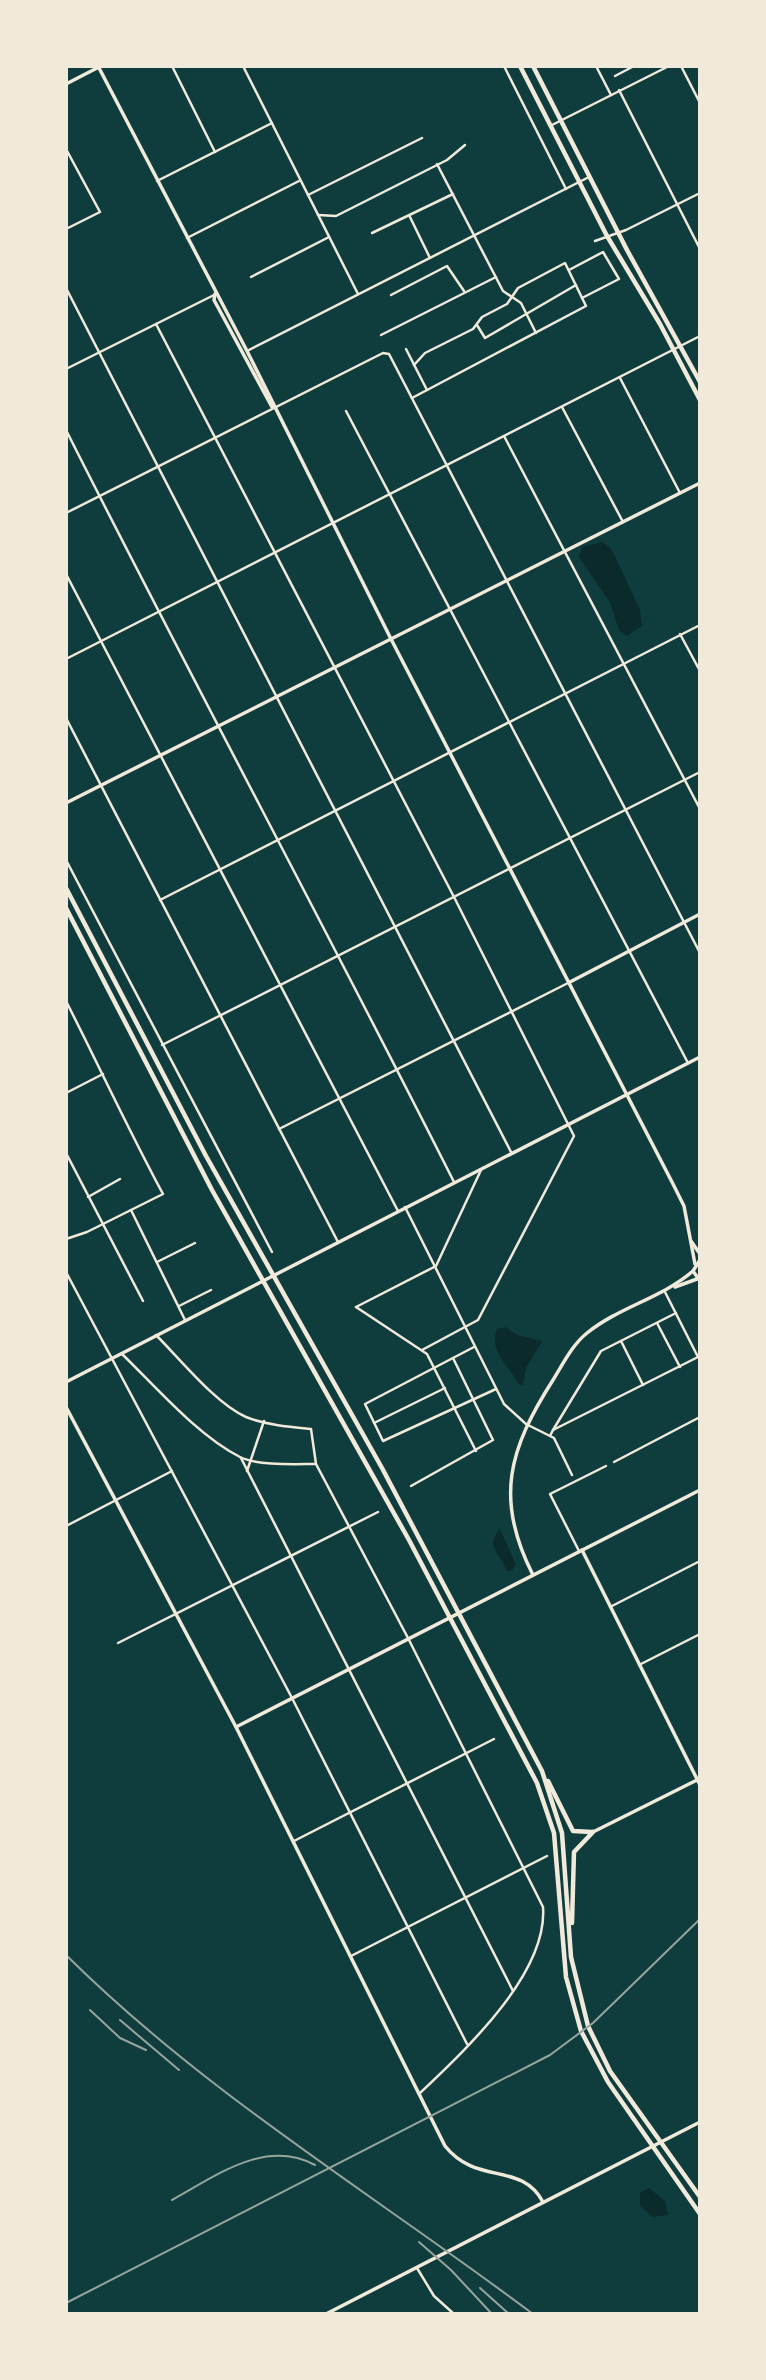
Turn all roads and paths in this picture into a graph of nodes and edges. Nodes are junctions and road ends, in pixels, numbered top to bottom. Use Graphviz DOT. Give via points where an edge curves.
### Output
graph roads {
  1 [pos="172,66"];
  2 [pos="243,66"];
  3 [pos="504,66"];
  4 [pos="520,66"];
  5 [pos="533,66"];
  6 [pos="596,66"];
  7 [pos="634,66"];
  8 [pos="669,66"];
  9 [pos="681,66"];
  10 [pos="99,67"];
  11 [pos="615,76"];
  12 [pos="66,84"];
  13 [pos="619,90"];
  14 [pos="611,94"];
  15 [pos="699,103"];
  16 [pos="561,120"];
  17 [pos="272,123"];
  18 [pos="550,126"];
  19 [pos="422,138"];
  20 [pos="465,145"];
  21 [pos="66,149"];
  22 [pos="215,152"];
  23 [pos="437,164"];
  24 [pos="589,177"];
  25 [pos="300,180"];
  26 [pos="157,181"];
  27 [pos="579,182"];
  28 [pos="566,189"];
  29 [pos="699,193"];
  30 [pos="453,194"];
  31 [pos="308,195"];
  32 [pos="677,205"];
  33 [pos="318,215"];
  34 [pos="409,215"];
  35 [pos="66,229"];
  36 [pos="372,233"];
  37 [pos="618,233"];
  38 [pos="474,236"];
  39 [pos="607,236"];
  40 [pos="329,237"];
  41 [pos="187,238"];
  42 [pos="595,241"];
  43 [pos="699,249"];
  44 [pos="430,258"];
  45 [pos="569,270"];
  46 [pos="251,277"];
  47 [pos="496,277"];
  48 [pos="576,285"];
  49 [pos="66,288"];
  50 [pos="464,291"];
  51 [pos="215,294"];
  52 [pos="358,294"];
  53 [pos="391,295"];
  54 [pos="512,298"];
  55 [pos="582,298"];
  56 [pos="526,312"];
  57 [pos="156,324"];
  58 [pos="477,325"];
  59 [pos="536,333"];
  60 [pos="381,335"];
  61 [pos="699,336"];
  62 [pos="680,346"];
  63 [pos="406,349"];
  64 [pos="673,349"];
  65 [pos="247,351"];
  66 [pos="100,352"];
  67 [pos="414,365"];
  68 [pos="66,369"];
  69 [pos="620,377"];
  70 [pos="699,382"];
  71 [pos="427,390"];
  72 [pos="412,398"];
  73 [pos="699,400"];
  74 [pos="562,406"];
  75 [pos="274,409"];
  76 [pos="346,411"];
  77 [pos="66,430"];
  78 [pos="504,436"];
  79 [pos="215,440"];
  80 [pos="446,465"];
  81 [pos="160,467"];
  82 [pos="699,483"];
  83 [pos="680,493"];
  84 [pos="390,494"];
  85 [pos="100,497"];
  86 [pos="66,513"];
  87 [pos="623,522"];
  88 [pos="332,523"];
  89 [pos="566,551"];
  90 [pos="273,555"];
  91 [pos="66,574"];
  92 [pos="508,581"];
  93 [pos="218,583"];
  94 [pos="449,610"];
  95 [pos="157,613"];
  96 [pos="699,625"];
  97 [pos="681,635"];
  98 [pos="391,639"];
  99 [pos="102,640"];
  100 [pos="66,659"];
  101 [pos="622,664"];
  102 [pos="334,668"];
  103 [pos="699,671"];
  104 [pos="566,693"];
  105 [pos="277,697"];
  106 [pos="66,718"];
  107 [pos="508,723"];
  108 [pos="218,727"];
  109 [pos="450,752"];
  110 [pos="161,755"];
  111 [pos="699,772"];
  112 [pos="684,779"];
  113 [pos="391,781"];
  114 [pos="101,785"];
  115 [pos="66,803"];
  116 [pos="626,809"];
  117 [pos="699,809"];
  118 [pos="334,811"];
  119 [pos="569,838"];
  120 [pos="278,839"];
  121 [pos="66,860"];
  122 [pos="510,868"];
  123 [pos="220,869"];
  124 [pos="66,888"];
  125 [pos="454,897"];
  126 [pos="160,900"];
  127 [pos="66,908"];
  128 [pos="699,914"];
  129 [pos="683,922"];
  130 [pos="396,927"];
  131 [pos="628,951"];
  132 [pos="699,953"];
  133 [pos="340,955"];
  134 [pos="570,982"];
  135 [pos="281,985"];
  136 [pos="66,1001"];
  137 [pos="512,1011"];
  138 [pos="220,1015"];
  139 [pos="455,1040"];
  140 [pos="162,1045"];
  141 [pos="699,1057"];
  142 [pos="688,1063"];
  143 [pos="397,1069"];
  144 [pos="103,1074"];
  145 [pos="66,1093"];
  146 [pos="627,1094"];
  147 [pos="340,1098"];
  148 [pos="569,1123"];
  149 [pos="279,1129"];
  150 [pos="511,1152"];
  151 [pos="66,1153"];
  152 [pos="481,1168"];
  153 [pos="120,1179"];
  154 [pos="454,1182"];
  155 [pos="88,1197"];
  156 [pos="405,1208"];
  157 [pos="131,1210"];
  158 [pos="398,1212"];
  159 [pos="102,1225"];
  160 [pos="66,1239"];
  161 [pos="690,1240"];
  162 [pos="338,1242"];
  163 [pos="195,1243"];
  164 [pos="272,1252"];
  165 [pos="699,1254"];
  166 [pos="157,1262"];
  167 [pos="697,1262"];
  168 [pos="436,1266"];
  169 [pos="66,1272"];
  170 [pos="693,1272"];
  171 [pos="272,1276"];
  172 [pos="265,1279"];
  173 [pos="698,1280"];
  174 [pos="670,1288"];
  175 [pos="211,1290"];
  176 [pos="665,1292"];
  177 [pos="143,1301"];
  178 [pos="178,1306"];
  179 [pos="676,1313"];
  180 [pos="186,1320"];
  181 [pos="657,1323"];
  182 [pos="464,1328"];
  183 [pos="156,1335"];
  184 [pos="621,1341"];
  185 [pos="474,1347"];
  186 [pos="422,1350"];
  187 [pos="122,1353"];
  188 [pos="699,1357"];
  189 [pos="112,1358"];
  190 [pos="453,1358"];
  191 [pos="680,1367"];
  192 [pos="435,1368"];
  193 [pos="66,1382"];
  194 [pos="643,1385"];
  195 [pos="445,1388"];
  196 [pos="496,1389"];
  197 [pos="475,1400"];
  198 [pos="66,1407"];
  199 [pos="455,1409"];
  200 [pos="699,1417"];
  201 [pos="264,1421"];
  202 [pos="374,1423"];
  203 [pos="526,1424"];
  204 [pos="554,1430"];
  205 [pos="550,1436"];
  206 [pos="476,1451"];
  207 [pos="241,1458"];
  208 [pos="251,1459"];
  209 [pos="614,1462"];
  210 [pos="316,1464"];
  211 [pos="606,1466"];
  212 [pos="172,1471"];
  213 [pos="247,1471"];
  214 [pos="572,1475"];
  215 [pos="411,1486"];
  216 [pos="699,1490"];
  217 [pos="115,1501"];
  218 [pos="378,1512"];
  219 [pos="66,1526"];
  220 [pos="349,1526"];
  221 [pos="580,1551"];
  222 [pos="290,1555"];
  223 [pos="699,1561"];
  224 [pos="533,1575"];
  225 [pos="231,1585"];
  226 [pos="610,1606"];
  227 [pos="458,1613"];
  228 [pos="173,1614"];
  229 [pos="449,1618"];
  230 [pos="699,1634"];
  231 [pos="408,1638"];
  232 [pos="118,1643"];
  233 [pos="639,1665"];
  234 [pos="351,1668"];
  235 [pos="292,1698"];
  236 [pos="236,1727"];
  237 [pos="494,1739"];
  238 [pos="466,1754"];
  239 [pos="542,1771"];
  240 [pos="697,1780"];
  241 [pos="408,1783"];
  242 [pos="699,1785"];
  243 [pos="350,1812"];
  244 [pos="593,1832"];
  245 [pos="294,1841"];
  246 [pos="547,1856"];
  247 [pos="523,1868"];
  248 [pos="466,1898"];
  249 [pos="408,1927"];
  250 [pos="570,1938"];
  251 [pos="351,1956"];
  252 [pos="513,1991"];
  253 [pos="467,2044"];
  254 [pos="419,2094"];
  255 [pos="699,2123"];
  256 [pos="699,2197"];
  257 [pos="543,2202"];
  258 [pos="699,2214"];
  259 [pos="417,2267"];
  260 [pos="326,2314"];
  261 [pos="454,2314"];
  1 -- 22 [label="street"];
  2 -- 17 [label="street"];
  3 -- 28 [label="street"];
  4 -- 18 [label="main road"];
  5 -- 16 [label="main road"];
  6 -- 14 [label="street"];
  7 -- 11 [label="street"];
  8 -- 13 [label="street"];
  9 -- 15 [label="street"];
  10 -- 12 [label="street"];
  10 -- 26 [label="street"];
  13 -- 14 [label="street"];
  13 -- 32 [label="street"];
  14 -- 16 [label="street"];
  16 -- 18 [label="street"];
  16 -- 24 [label="main road"];
  17 -- 22 [label="street"];
  17 -- 25 [label="street"];
  18 -- 27 [label="main road"];
  19 -- 31 [label="street"];
  20 -- 23 [label="street"];
  21 -- 35 [label="street" via="100,212"];
  22 -- 26 [label="street"];
  23 -- 30 [label="street"];
  23 -- 33 [label="street" via="336,216"];
  24 -- 27 [label="street"];
  24 -- 37 [label="main road"];
  25 -- 31 [label="street"];
  25 -- 41 [label="street"];
  26 -- 41 [label="street"];
  27 -- 28 [label="street"];
  27 -- 39 [label="main road"];
  28 -- 38 [label="street"];
  29 -- 32 [label="street"];
  30 -- 34 [label="street"];
  30 -- 38 [label="street"];
  31 -- 33 [label="street"];
  32 -- 37 [label="street"];
  32 -- 43 [label="street"];
  33 -- 40 [label="street"];
  34 -- 36 [label="street"];
  34 -- 44 [label="street"];
  37 -- 39 [label="street"];
  37 -- 62 [label="main road"];
  38 -- 44 [label="street"];
  38 -- 47 [label="street"];
  39 -- 42 [label="street"];
  39 -- 64 [label="main road"];
  40 -- 46 [label="street"];
  40 -- 52 [label="street"];
  41 -- 51 [label="street"];
  44 -- 52 [label="street"];
  45 -- 48 [label="street"];
  45 -- 54 [label="street" via="565,263 518,288"];
  45 -- 55 [label="street" via="603,252 619,279"];
  47 -- 50 [label="street"];
  47 -- 54 [label="street"];
  48 -- 55 [label="street"];
  48 -- 56 [label="street"];
  49 -- 66 [label="street"];
  50 -- 53 [label="street" via="447,266"];
  50 -- 60 [label="street"];
  51 -- 57 [label="street"];
  51 -- 65 [label="street"];
  51 -- 75 [label="street" via="241,354"];
  52 -- 65 [label="street"];
  54 -- 56 [label="street"];
  54 -- 58 [label="street"];
  55 -- 59 [label="street" via="586,306"];
  56 -- 58 [label="street" via="485,338"];
  56 -- 59 [label="street"];
  57 -- 66 [label="street"];
  57 -- 79 [label="street"];
  58 -- 67 [label="street" via="425,353"];
  59 -- 71 [label="street"];
  61 -- 62 [label="street"];
  62 -- 64 [label="street"];
  62 -- 70 [label="main road"];
  63 -- 67 [label="street"];
  64 -- 69 [label="street"];
  64 -- 73 [label="main road"];
  65 -- 75 [label="street"];
  66 -- 68 [label="street"];
  66 -- 81 [label="street"];
  67 -- 71 [label="street"];
  69 -- 74 [label="street"];
  69 -- 83 [label="street"];
  71 -- 72 [label="street"];
  72 -- 75 [label="street" via="387,353"];
  72 -- 80 [label="street"];
  74 -- 78 [label="street"];
  74 -- 87 [label="street"];
  75 -- 79 [label="street"];
  75 -- 88 [label="street"];
  76 -- 84 [label="street"];
  77 -- 85 [label="street"];
  78 -- 80 [label="street"];
  78 -- 89 [label="street"];
  79 -- 81 [label="street"];
  79 -- 90 [label="street"];
  80 -- 84 [label="street"];
  80 -- 92 [label="street"];
  81 -- 85 [label="street"];
  81 -- 93 [label="street"];
  82 -- 83 [label="street"];
  83 -- 87 [label="street"];
  84 -- 88 [label="street"];
  84 -- 94 [label="street"];
  85 -- 86 [label="street"];
  85 -- 95 [label="street"];
  87 -- 89 [label="street"];
  88 -- 90 [label="street"];
  88 -- 98 [label="street"];
  89 -- 92 [label="street"];
  89 -- 101 [label="street"];
  90 -- 93 [label="street"];
  90 -- 102 [label="street"];
  91 -- 99 [label="street"];
  92 -- 94 [label="street"];
  92 -- 104 [label="street"];
  93 -- 95 [label="street"];
  93 -- 105 [label="street"];
  94 -- 98 [label="street"];
  94 -- 107 [label="street"];
  95 -- 99 [label="street"];
  95 -- 108 [label="street"];
  96 -- 97 [label="street"];
  97 -- 101 [label="street"];
  97 -- 103 [label="street"];
  98 -- 102 [label="street"];
  98 -- 109 [label="street"];
  99 -- 100 [label="street"];
  99 -- 110 [label="street"];
  101 -- 104 [label="street"];
  101 -- 112 [label="street"];
  102 -- 105 [label="street"];
  102 -- 113 [label="street"];
  104 -- 107 [label="street"];
  104 -- 116 [label="street"];
  105 -- 108 [label="street"];
  105 -- 118 [label="street"];
  106 -- 114 [label="street"];
  107 -- 109 [label="street"];
  107 -- 119 [label="street"];
  108 -- 110 [label="street"];
  108 -- 120 [label="street"];
  109 -- 113 [label="street"];
  109 -- 122 [label="street"];
  110 -- 114 [label="street"];
  110 -- 123 [label="street"];
  111 -- 112 [label="street"];
  112 -- 116 [label="street"];
  112 -- 117 [label="street"];
  113 -- 118 [label="street"];
  113 -- 125 [label="street"];
  114 -- 115 [label="street"];
  114 -- 126 [label="street"];
  116 -- 119 [label="street"];
  116 -- 129 [label="street"];
  118 -- 120 [label="street"];
  118 -- 130 [label="street"];
  119 -- 122 [label="street"];
  119 -- 131 [label="street"];
  120 -- 123 [label="street"];
  120 -- 133 [label="street"];
  121 -- 140 [label="street"];
  122 -- 125 [label="street"];
  122 -- 134 [label="street"];
  123 -- 126 [label="street"];
  123 -- 135 [label="street"];
  124 -- 171 [label="main road"];
  125 -- 130 [label="street"];
  125 -- 137 [label="street"];
  126 -- 138 [label="street"];
  127 -- 172 [label="main road" via="212,1190"];
  128 -- 129 [label="street"];
  129 -- 131 [label="street"];
  129 -- 132 [label="street"];
  130 -- 133 [label="street"];
  130 -- 139 [label="street"];
  131 -- 134 [label="street"];
  131 -- 142 [label="street"];
  133 -- 135 [label="street"];
  133 -- 143 [label="street"];
  134 -- 137 [label="street"];
  134 -- 146 [label="street"];
  135 -- 138 [label="street"];
  135 -- 147 [label="street"];
  136 -- 144 [label="street"];
  137 -- 139 [label="street"];
  137 -- 148 [label="street"];
  138 -- 140 [label="street"];
  138 -- 149 [label="street"];
  139 -- 143 [label="street"];
  139 -- 150 [label="street"];
  140 -- 164 [label="street"];
  141 -- 142 [label="street"];
  142 -- 146 [label="street"];
  143 -- 147 [label="street"];
  143 -- 154 [label="street"];
  144 -- 145 [label="street"];
  144 -- 157 [label="street" via="163,1194"];
  146 -- 148 [label="street"];
  146 -- 161 [label="street" via="684,1206"];
  147 -- 149 [label="street"];
  147 -- 158 [label="street"];
  148 -- 150 [label="street"];
  148 -- 182 [label="street" via="574,1136 478,1320"];
  149 -- 162 [label="street"];
  150 -- 152 [label="street"];
  151 -- 155 [label="street"];
  152 -- 154 [label="street"];
  152 -- 168 [label="street"];
  153 -- 155 [label="street"];
  154 -- 156 [label="street"];
  155 -- 159 [label="street"];
  156 -- 158 [label="street"];
  156 -- 168 [label="street"];
  157 -- 159 [label="street"];
  157 -- 166 [label="street"];
  158 -- 162 [label="street"];
  159 -- 160 [label="street"];
  159 -- 177 [label="street"];
  161 -- 165 [label="street"];
  161 -- 167 [label="street"];
  162 -- 171 [label="street"];
  163 -- 166 [label="street"];
  166 -- 178 [label="street"];
  167 -- 170 [label="street"];
  168 -- 182 [label="street"];
  168 -- 186 [label="street" via="356,1307"];
  169 -- 189 [label="street"];
  170 -- 173 [label="street"];
  170 -- 174 [label="street"];
  171 -- 172 [label="street"];
  171 -- 227 [label="main road" via="382,1468"];
  172 -- 180 [label="street"];
  172 -- 229 [label="main road"];
  173 -- 174 [label="street"];
  174 -- 176 [label="street"];
  175 -- 178 [label="street"];
  176 -- 179 [label="street"];
  176 -- 203 [label="street" via="586,1334"];
  178 -- 180 [label="street"];
  179 -- 181 [label="street"];
  179 -- 188 [label="street"];
  180 -- 183 [label="street"];
  181 -- 184 [label="street"];
  181 -- 191 [label="street"];
  182 -- 185 [label="street"];
  182 -- 186 [label="street"];
  183 -- 187 [label="street"];
  183 -- 201 [label="street" via="218,1395 245,1416"];
  184 -- 194 [label="street"];
  184 -- 204 [label="street" via="598,1356"];
  185 -- 190 [label="street"];
  185 -- 196 [label="street"];
  186 -- 192 [label="street"];
  187 -- 189 [label="street"];
  187 -- 207 [label="street" via="197,1427"];
  188 -- 191 [label="street"];
  189 -- 193 [label="street"];
  189 -- 212 [label="street"];
  190 -- 192 [label="street"];
  190 -- 197 [label="street"];
  191 -- 194 [label="street"];
  192 -- 195 [label="street"];
  192 -- 202 [label="street" via="366,1404"];
  194 -- 204 [label="street"];
  195 -- 199 [label="street"];
  195 -- 202 [label="street"];
  196 -- 197 [label="street"];
  196 -- 203 [label="street" via="508,1411"];
  197 -- 199 [label="street"];
  197 -- 206 [label="street" via="494,1440"];
  198 -- 217 [label="street"];
  199 -- 202 [label="street" via="388,1441 383,1441"];
  199 -- 206 [label="street"];
  200 -- 209 [label="street"];
  201 -- 208 [label="street"];
  201 -- 210 [label="street" via="311,1429"];
  203 -- 205 [label="street"];
  203 -- 224 [label="street" via="514,1457 511,1494 518,1542"];
  204 -- 205 [label="street"];
  205 -- 214 [label="street"];
  206 -- 215 [label="street"];
  207 -- 208 [label="street"];
  207 -- 213 [label="street"];
  208 -- 210 [label="street"];
  208 -- 213 [label="street"];
  210 -- 220 [label="street"];
  211 -- 221 [label="street" via="550,1494"];
  212 -- 217 [label="street"];
  212 -- 225 [label="street"];
  213 -- 222 [label="street"];
  216 -- 221 [label="street"];
  217 -- 219 [label="street"];
  217 -- 228 [label="street"];
  218 -- 220 [label="street"];
  220 -- 222 [label="street"];
  220 -- 231 [label="street"];
  221 -- 224 [label="street"];
  221 -- 226 [label="street"];
  222 -- 225 [label="street"];
  222 -- 234 [label="street"];
  223 -- 226 [label="street"];
  224 -- 227 [label="street"];
  225 -- 228 [label="street"];
  225 -- 235 [label="street"];
  226 -- 233 [label="street"];
  227 -- 229 [label="street"];
  227 -- 239 [label="main road"];
  228 -- 232 [label="street"];
  228 -- 236 [label="street"];
  229 -- 231 [label="street"];
  229 -- 258 [label="main road" via="532,1772 549,1815 566,1977 575,2015 595,2060"];
  230 -- 233 [label="street"];
  231 -- 234 [label="street"];
  231 -- 238 [label="street"];
  233 -- 240 [label="street"];
  234 -- 235 [label="street"];
  234 -- 241 [label="street"];
  235 -- 236 [label="street"];
  235 -- 243 [label="street"];
  236 -- 245 [label="street"];
  237 -- 238 [label="street"];
  238 -- 241 [label="street"];
  238 -- 247 [label="street"];
  239 -- 244 [label="main road" via="573,1831"];
  239 -- 250 [label="main road" via="562,1833"];
  240 -- 242 [label="street"];
  240 -- 244 [label="street"];
  241 -- 243 [label="street"];
  241 -- 248 [label="street"];
  243 -- 245 [label="street"];
  243 -- 249 [label="street"];
  244 -- 250 [label="main road" via="574,1852"];
  245 -- 251 [label="street"];
  246 -- 247 [label="street"];
  247 -- 248 [label="street"];
  247 -- 252 [label="street" via="543,1907 542,1924 532,1958"];
  248 -- 249 [label="street"];
  248 -- 252 [label="street"];
  249 -- 251 [label="street"];
  249 -- 253 [label="street"];
  250 -- 256 [label="main road" via="582,2009 603,2059"];
  251 -- 254 [label="street"];
  252 -- 253 [label="street"];
  253 -- 254 [label="street"];
  254 -- 257 [label="street" via="445,2146 458,2161 483,2173 524,2181"];
  255 -- 257 [label="street"];
  257 -- 259 [label="street"];
  259 -- 260 [label="street"];
  259 -- 261 [label="street" via="434,2296"];
}
